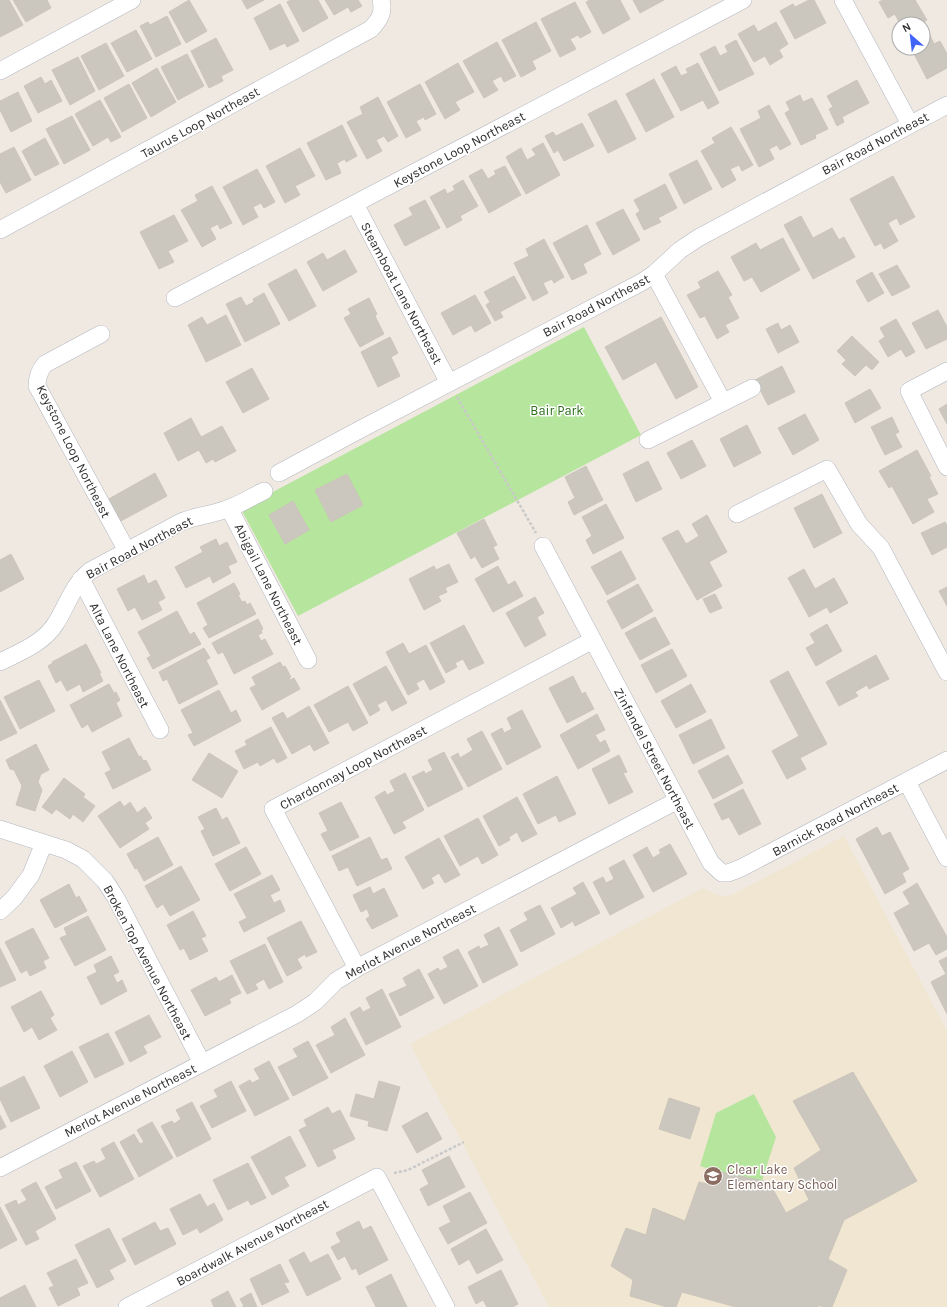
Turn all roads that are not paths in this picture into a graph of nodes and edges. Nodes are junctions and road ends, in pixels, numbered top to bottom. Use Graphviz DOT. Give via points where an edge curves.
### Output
graph roads {
  1 [pos="132,0"];
  2 [pos="381,0"];
  3 [pos="743,0"];
  4 [pos="843,0"];
  5 [pos="0,71"];
  6 [pos="947,105"];
  7 [pos="910,124"];
  8 [pos="355,204"];
  9 [pos="0,230"];
  10 [pos="654,274"];
  11 [pos="175,298"];
  12 [pos="101,334"];
  13 [pos="947,371"];
  14 [pos="449,383"];
  15 [pos="752,388"];
  16 [pos="722,402"];
  17 [pos="648,440"];
  18 [pos="947,467"];
  19 [pos="279,473"];
  20 [pos="264,491"];
  21 [pos="230,508"];
  22 [pos="737,514"];
  23 [pos="543,546"];
  24 [pos="127,551"];
  25 [pos="81,578"];
  26 [pos="593,640"];
  27 [pos="308,660"];
  28 [pos="0,662"];
  29 [pos="947,672"];
  30 [pos="160,730"];
  31 [pos="947,760"];
  32 [pos="907,782"];
  33 [pos="678,800"];
  34 [pos="0,829"];
  35 [pos="44,843"];
  36 [pos="947,858"];
  37 [pos="722,873"];
  38 [pos="0,911"];
  39 [pos="357,968"];
  40 [pos="202,1063"];
  41 [pos="0,1168"];
  42 [pos="128,1307"];
  43 [pos="446,1307"];
  1 -- 5 [label="street"];
  2 -- 9 [label="street, Taurus Loop Northeast" via="382,15 371,29"];
  3 -- 8 [label="street, Keystone Loop Northeast"];
  4 -- 7 [label="street"];
  6 -- 7 [label="street, Bair Road Northeast"];
  7 -- 10 [label="street, Bair Road Northeast" via="698,238 680,250"];
  8 -- 11 [label="street, Keystone Loop Northeast"];
  8 -- 14 [label="street, Steamboat Lane Northeast"];
  10 -- 14 [label="street, Bair Road Northeast"];
  10 -- 16 [label="street"];
  12 -- 24 [label="street, Keystone Loop Northeast" via="45,364 37,378 38,386"];
  13 -- 18 [label="street" via="909,391"];
  14 -- 19 [label="street, Bair Road Northeast"];
  15 -- 16 [label="street"];
  16 -- 17 [label="street"];
  20 -- 21 [label="street, Bair Road Northeast"];
  21 -- 24 [label="street, Bair Road Northeast" via="192,517"];
  21 -- 27 [label="street, Abigail Lane Northeast"];
  22 -- 29 [label="street" via="827,469 859,524 881,548"];
  23 -- 26 [label="street, Zinfandel Street Northeast"];
  24 -- 25 [label="street, Bair Road Northeast"];
  25 -- 28 [label="street, Bair Road Northeast" via="49,633"];
  25 -- 30 [label="street, Alta Lane Northeast"];
  26 -- 33 [label="street, Zinfandel Street Northeast"];
  26 -- 39 [label="street, Chardonnay Loop Northeast" via="273,809"];
  31 -- 32 [label="street, Barnick Road Northeast"];
  32 -- 36 [label="street"];
  32 -- 37 [label="street, Barnick Road Northeast" via="741,868"];
  33 -- 37 [label="street, Zinfandel Street Northeast" via="711,863"];
  33 -- 39 [label="street, Merlot Avenue Northeast"];
  34 -- 35 [label="street, Broken Top Avenue Northeast"];
  35 -- 38 [label="street" via="31,875 14,898"];
  35 -- 40 [label="street, Broken Top Avenue Northeast" via="83,859 105,881"];
  39 -- 40 [label="street, Merlot Avenue Northeast" via="336,981 315,1002 297,1014"];
  40 -- 41 [label="street, Merlot Avenue Northeast"];
  42 -- 43 [label="street, Boardwalk Avenue Northeast" via="377,1177"];
}
